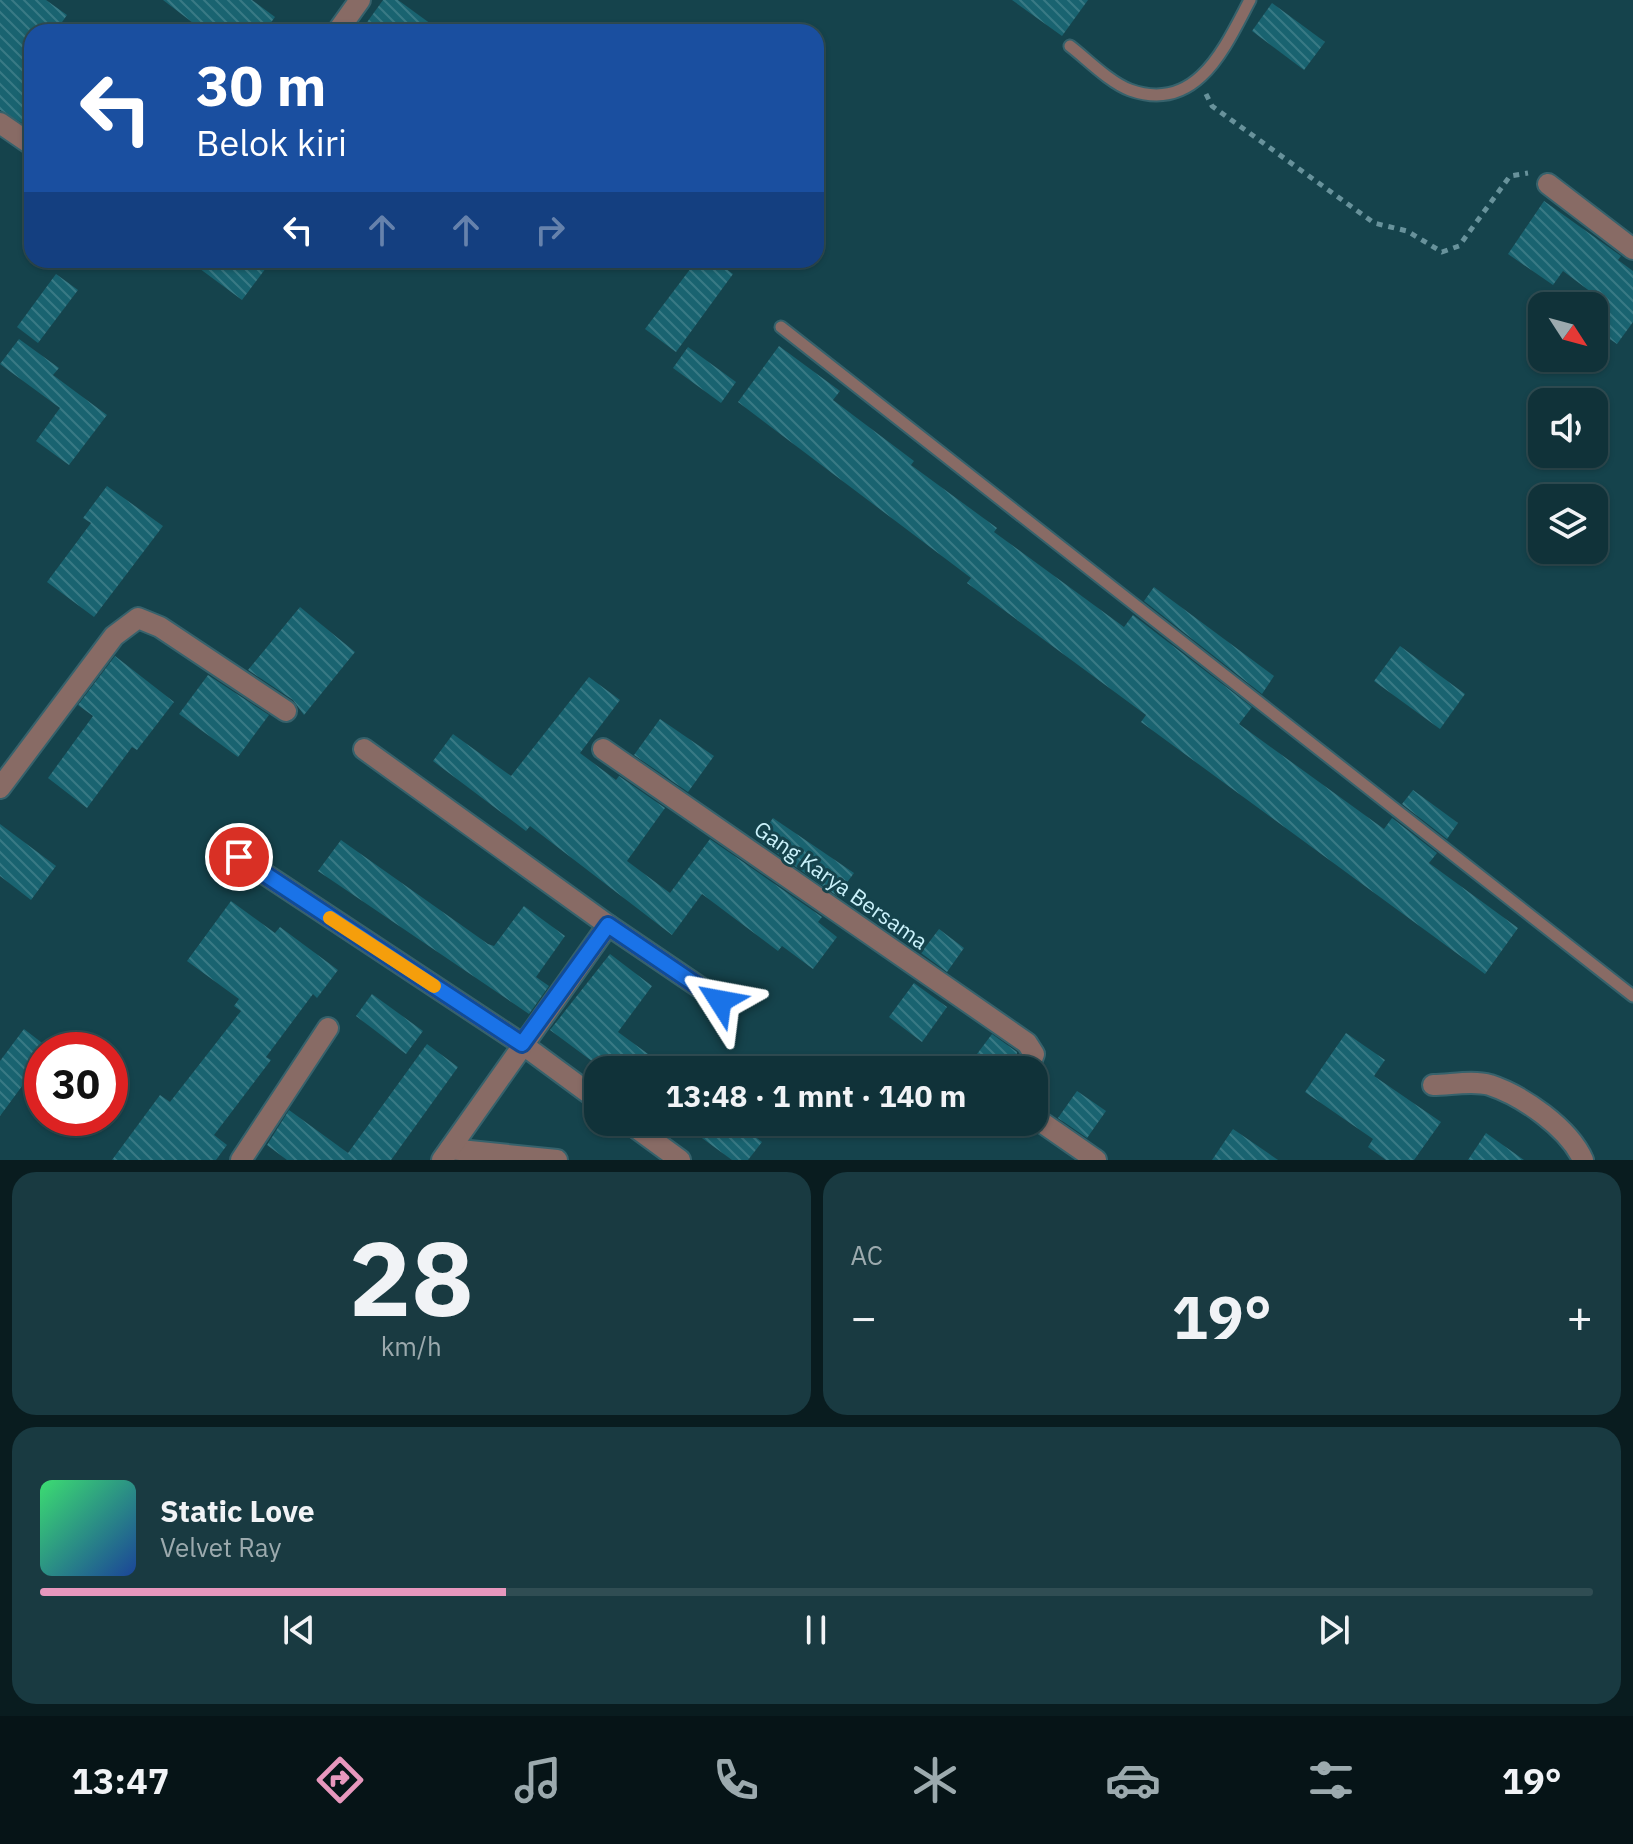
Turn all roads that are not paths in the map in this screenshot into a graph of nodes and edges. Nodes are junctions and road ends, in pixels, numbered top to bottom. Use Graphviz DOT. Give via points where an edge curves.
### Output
graph roads {
  1 [pos="360,0"];
  2 [pos="1250,0"];
  3 [pos="343,24"];
  4 [pos="1070,46"];
  5 [pos="0,123"];
  6 [pos="24,140"];
  7 [pos="1548,184"];
  8 [pos="1633,249"];
  9 [pos="781,327"];
  10 [pos="286,711"];
  11 [pos="364,749"];
  12 [pos="603,749"];
  13 [pos="0,788"];
  14 [pos="239,857"];
  15 [pos="608,925"];
  16 [pos="1633,996"];
  17 [pos="720,1001"];
  18 [pos="328,1028"];
  19 [pos="522,1044"];
  20 [pos="1033,1056"];
  21 [pos="1433,1085"];
  22 [pos="584,1090"];
  23 [pos="1048,1127"];
  24 [pos="647,1136"];
  25 [pos="446,1154"];
  26 [pos="241,1160"];
  27 [pos="557,1160"];
  28 [pos="680,1160"];
  29 [pos="1096,1160"];
  30 [pos="1583,1160"];
  1 -- 3 [label="street"];
  2 -- 4 [label="lane" via="1210,70 1163,95 1128,90"];
  5 -- 6 [label="street"];
  7 -- 8 [label="street"];
  9 -- 16 [label="lane"];
  10 -- 13 [label="street" via="160,627 138,618 114,636"];
  11 -- 15 [label="street"];
  12 -- 20 [label="street, Gang Karya Bersama" via="1027,1043"];
  14 -- 19 [label="street"];
  15 -- 17 [label="street"];
  15 -- 19 [label="street"];
  18 -- 26 [label="street"];
  19 -- 22 [label="street"];
  19 -- 25 [label="street"];
  21 -- 30 [label="street" via="1480,1083 1510,1095 1568,1136"];
  23 -- 29 [label="street"];
  24 -- 28 [label="street"];
  25 -- 27 [label="street"];
}
